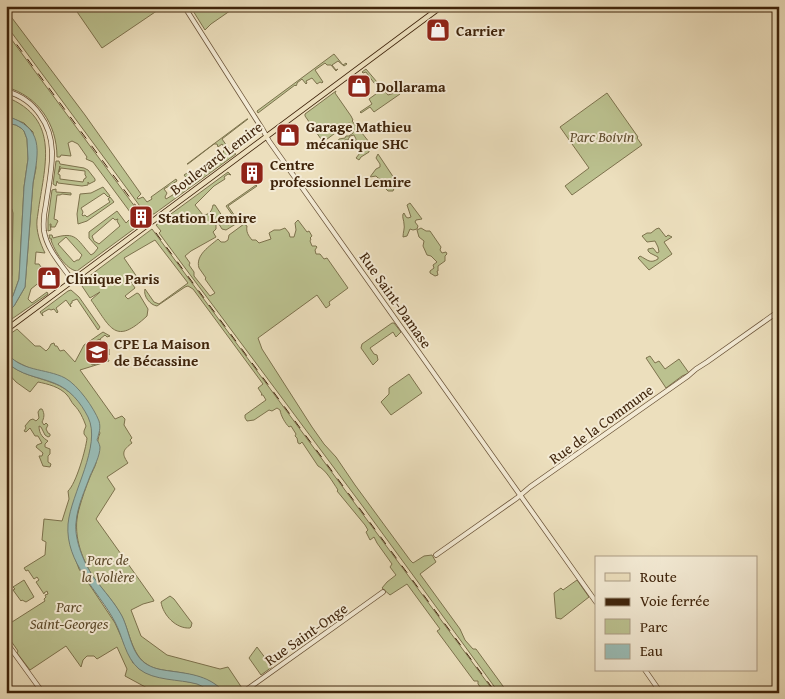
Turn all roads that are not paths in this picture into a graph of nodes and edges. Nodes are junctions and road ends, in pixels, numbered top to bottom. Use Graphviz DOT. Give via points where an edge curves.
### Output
graph roads {
  1 [pos="184,6"];
  2 [pos="442,6"];
  3 [pos="6,91"];
  4 [pos="266,136"];
  5 [pos="72,280"];
  6 [pos="779,311"];
  7 [pos="6,330"];
  8 [pos="520,495"];
  9 [pos="436,555"];
  10 [pos="383,592"];
  11 [pos="595,601"];
  12 [pos="6,642"];
  13 [pos="646,672"];
  14 [pos="43,693"];
  15 [pos="242,693"];
  16 [pos="661,693"];
  1 -- 4 [label="street, Rue Saint-Damase"];
  2 -- 4 [label="main road, Boulevard Lemire"];
  3 -- 5 [label="street" via="32,106 49,130 52,156 44,232 52,251"];
  4 -- 5 [label="main road, Boulevard Lemire"];
  4 -- 8 [label="street, Rue Saint-Damase"];
  5 -- 7 [label="main road, Boulevard Lemire"];
  6 -- 8 [label="street, Rue de la Commune"];
  8 -- 9 [label="street, Rue de la Commune"];
  8 -- 11 [label="street, Rue Saint-Damase"];
  10 -- 15 [label="street, Rue Saint-Onge"];
  12 -- 14 [label="street"];
  13 -- 16 [label="street"];
}
